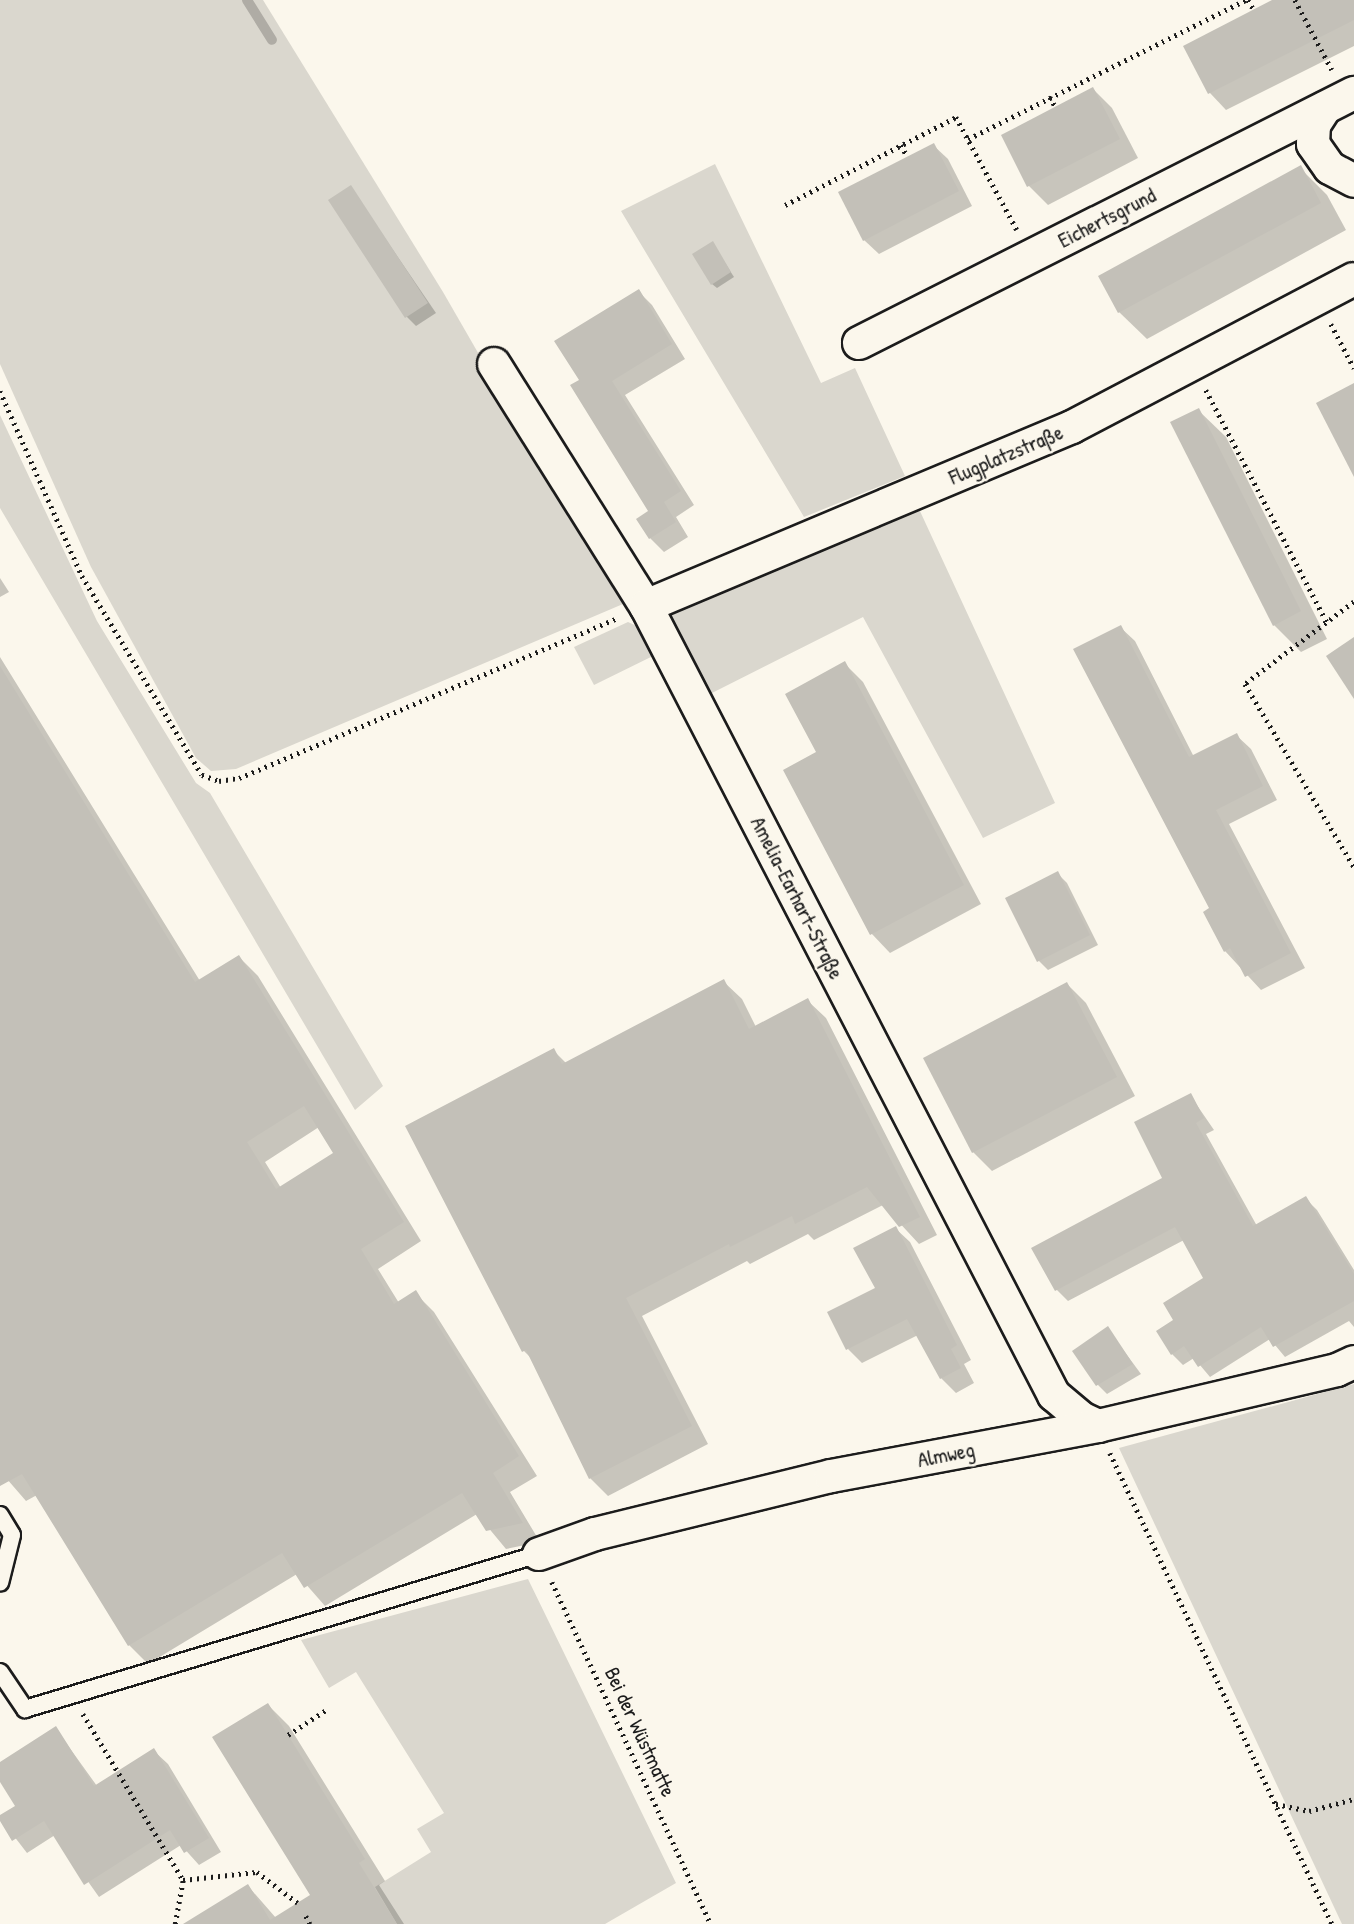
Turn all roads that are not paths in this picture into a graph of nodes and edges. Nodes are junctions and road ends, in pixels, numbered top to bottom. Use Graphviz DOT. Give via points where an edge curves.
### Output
graph roads {
  1 [pos="1342,99"];
  2 [pos="1354,181"];
  3 [pos="1354,279"];
  4 [pos="859,343"];
  5 [pos="494,364"];
  6 [pos="646,606"];
  7 [pos="1354,1362"];
  8 [pos="1098,1426"];
  9 [pos="0,1515"];
  10 [pos="539,1554"];
  11 [pos="0,1583"];
  12 [pos="0,1672"];
  1 -- 2 [label="street" via="1314,125 1313,144 1331,168"];
  1 -- 4 [label="street, Eichertsgrund"];
  3 -- 6 [label="street, Flugplatzstraße" via="1072,427"];
  5 -- 6 [label="street, Amelia-Earhart-Straße"];
  6 -- 8 [label="street, Amelia-Earhart-Straße" via="1054,1395 1081,1419"];
  7 -- 8 [label="street, Almweg" via="1337,1370"];
  8 -- 10 [label="street, Almweg" via="831,1476 595,1534"];
  9 -- 11 [label="lane" via="12,1535"];
  10 -- 12 [label="lane" via="25,1709"];
}
